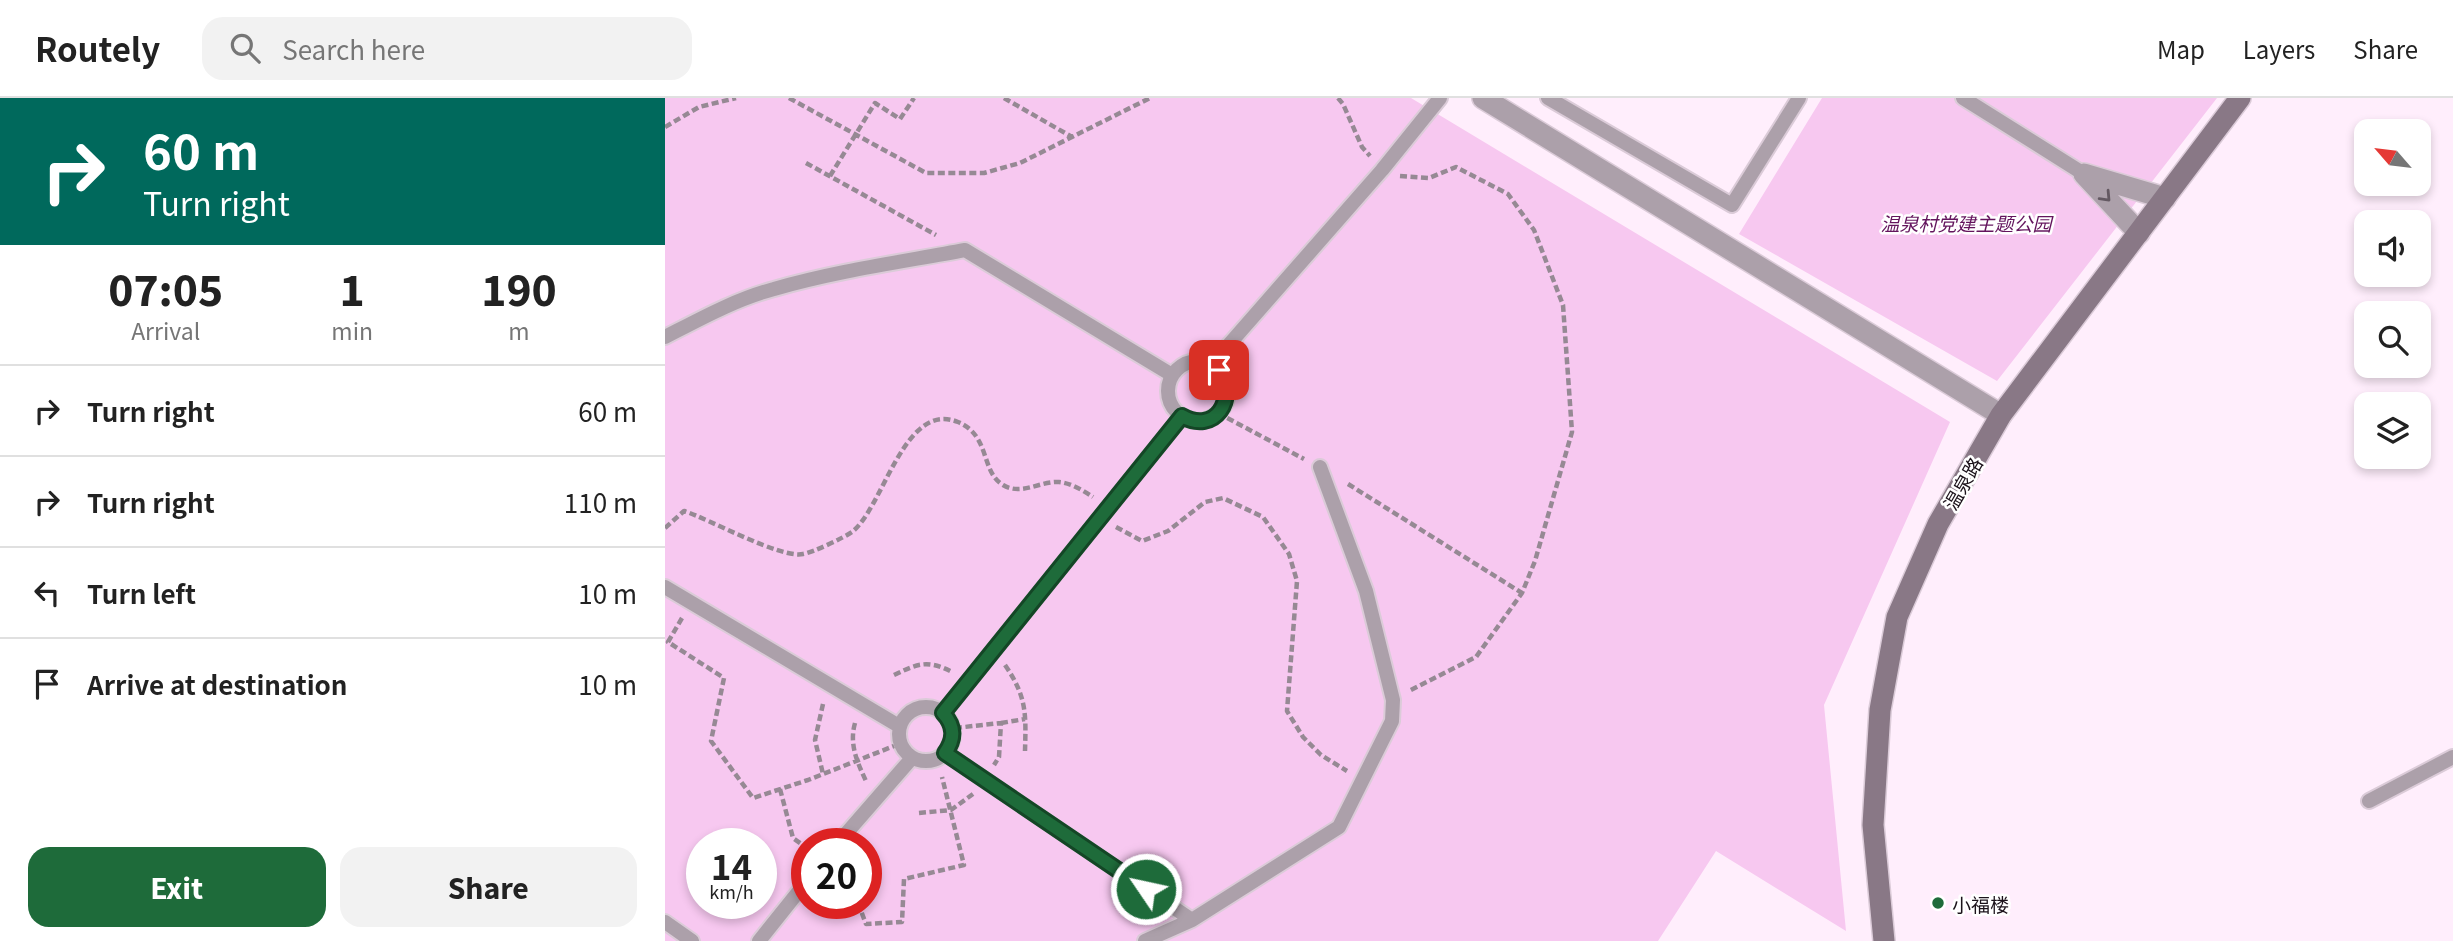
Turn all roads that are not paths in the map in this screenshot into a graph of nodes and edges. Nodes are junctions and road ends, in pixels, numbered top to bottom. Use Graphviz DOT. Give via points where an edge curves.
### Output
graph roads {
  1 [pos="1440,98"];
  2 [pos="1483,98"];
  3 [pos="1548,98"];
  4 [pos="1799,98"];
  5 [pos="1963,98"];
  6 [pos="2240,98"];
  7 [pos="2084,174"];
  8 [pos="2165,198"];
  9 [pos="2139,233"];
  10 [pos="665,337"];
  11 [pos="1211,365"];
  12 [pos="1172,375"];
  13 [pos="2001,415"];
  14 [pos="1182,416"];
  15 [pos="1320,467"];
  16 [pos="665,587"];
  17 [pos="943,713"];
  18 [pos="899,726"];
  19 [pos="941,756"];
  20 [pos="2453,757"];
  21 [pos="912,758"];
  22 [pos="2368,801"];
  23 [pos="851,828"];
  24 [pos="791,901"];
  25 [pos="1192,920"];
  26 [pos="665,922"];
  27 [pos="692,941"];
  28 [pos="759,941"];
  29 [pos="1145,941"];
  30 [pos="1884,941"];
  1 -- 11 [label="lane" via="1383,170"];
  2 -- 13 [label="street"];
  3 -- 4 [label="lane" via="1732,205"];
  5 -- 7 [label="lane"];
  6 -- 8 [label="main road, 温泉路"];
  7 -- 8 [label="street"];
  7 -- 9 [label="street, one-way"];
  8 -- 9 [label="main road, 温泉路"];
  9 -- 13 [label="main road, 温泉路"];
  10 -- 12 [label="lane" via="772,289 965,250"];
  11 -- 12 [label="lane" via="1192,362"];
  11 -- 14 [label="lane" via="1219,370 1227,387 1218,413 1200,421"];
  12 -- 14 [label="lane" via="1169,399"];
  13 -- 30 [label="main road, 温泉路" via="1938,524 1897,617 1880,710 1873,825"];
  14 -- 17 [label="lane"];
  15 -- 25 [label="lane" via="1366,591 1393,700 1392,721 1339,827"];
  16 -- 18 [label="lane"];
  17 -- 18 [label="lane" via="927,706 918,708"];
  17 -- 19 [label="lane" via="953,737"];
  18 -- 21 [label="lane" via="900,744"];
  19 -- 21 [label="lane" via="929,761"];
  19 -- 25 [label="lane"];
  20 -- 22 [label="lane"];
  21 -- 23 [label="lane"];
  24 -- 28 [label="lane"];
  25 -- 29 [label="lane"];
  26 -- 27 [label="lane"];
}
